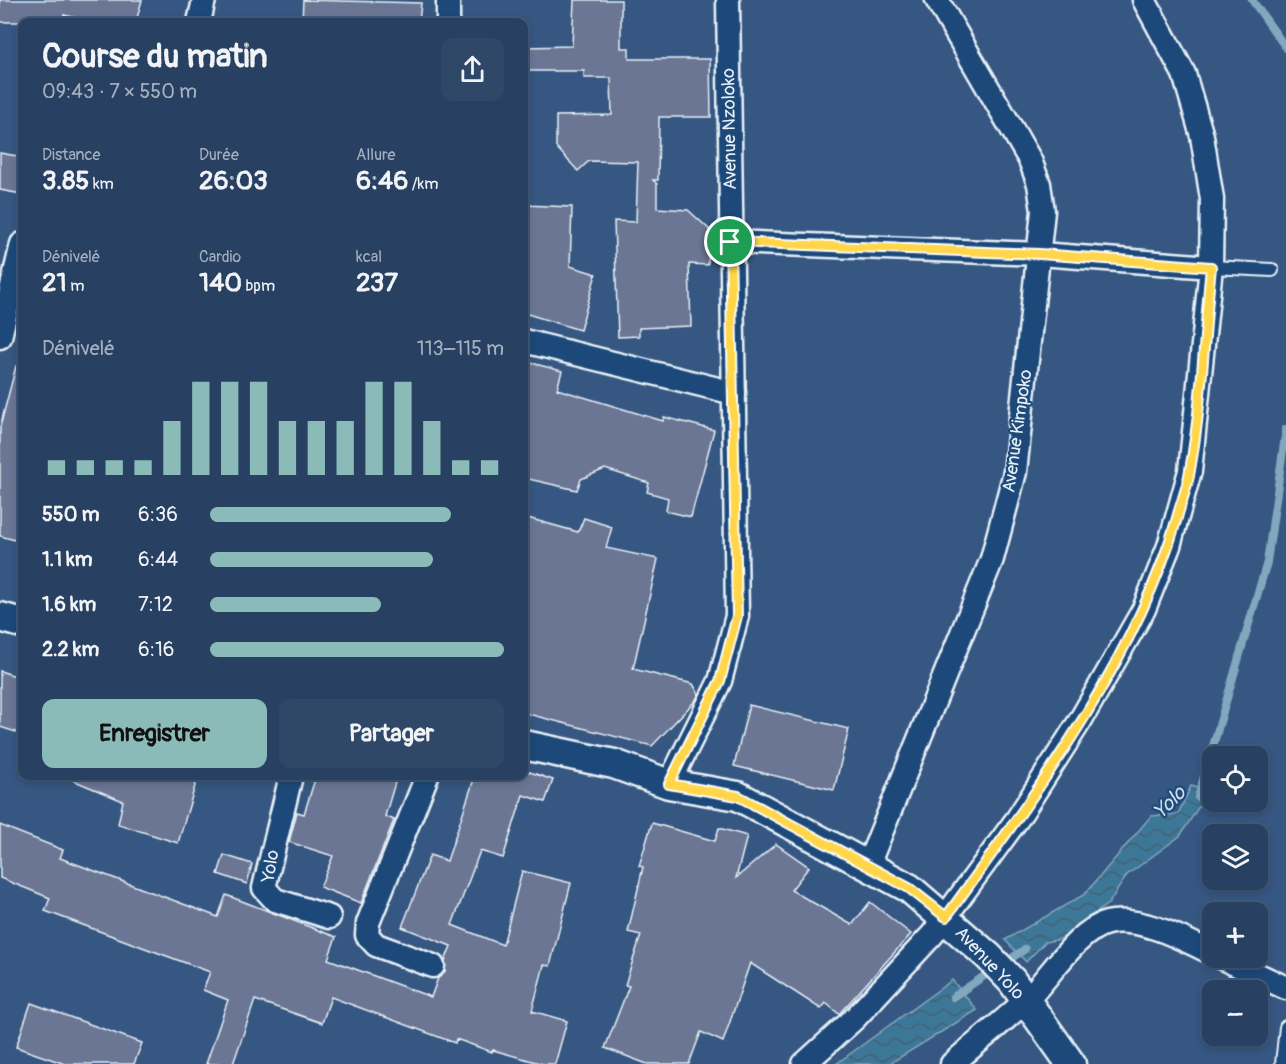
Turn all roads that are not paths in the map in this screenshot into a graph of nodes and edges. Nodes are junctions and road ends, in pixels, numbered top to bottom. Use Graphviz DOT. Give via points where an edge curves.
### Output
graph roads {
  1 [pos="204,0"];
  2 [pos="448,0"];
  3 [pos="728,0"];
  4 [pos="937,0"];
  5 [pos="1144,0"];
  6 [pos="200,18"];
  7 [pos="448,18"];
  8 [pos="730,242"];
  9 [pos="1040,254"];
  10 [pos="18,261"];
  11 [pos="1211,267"];
  12 [pos="1272,270"];
  13 [pos="0,337"];
  14 [pos="528,341"];
  15 [pos="734,393"];
  16 [pos="0,617"];
  17 [pos="18,622"];
  18 [pos="528,746"];
  19 [pos="290,780"];
  20 [pos="425,780"];
  21 [pos="669,784"];
  22 [pos="868,864"];
  23 [pos="328,917"];
  24 [pos="946,917"];
  25 [pos="1202,948"];
  26 [pos="433,966"];
  27 [pos="1243,968"];
  28 [pos="1286,988"];
  29 [pos="1019,991"];
  30 [pos="1286,1027"];
  31 [pos="804,1064"];
  32 [pos="952,1064"];
  33 [pos="1071,1064"];
  34 [pos="1282,1064"];
  1 -- 6 [label="street"];
  2 -- 7 [label="street"];
  3 -- 8 [label="street, Avenue Nzoloko"];
  4 -- 9 [label="street, Avenue Kimpoko" via="1030,160 1043,211"];
  5 -- 11 [label="street" via="1184,74 1202,136 1212,200"];
  8 -- 9 [label="street"];
  8 -- 15 [label="street, Avenue Nzoloko"];
  9 -- 11 [label="street"];
  9 -- 22 [label="street, Avenue Kimpoko" via="1015,472 992,559"];
  10 -- 13 [label="street"];
  11 -- 12 [label="lane"];
  11 -- 24 [label="street" via="1190,471 1169,546 1144,609 1018,818"];
  14 -- 15 [label="street"];
  15 -- 21 [label="street, Avenue Nzoloko" via="737,616 720,681"];
  16 -- 17 [label="street"];
  18 -- 21 [label="street, Avenue Yolo" via="614,764"];
  19 -- 23 [label="street, Yolo" via="264,888 275,900"];
  20 -- 26 [label="street" via="368,923 367,935 376,945"];
  21 -- 22 [label="street, Avenue Yolo" via="738,796"];
  22 -- 24 [label="street, Avenue Yolo" via="909,888"];
  24 -- 29 [label="street, Avenue Yolo"];
  24 -- 31 [label="street" via="855,1018"];
  25 -- 29 [label="street" via="1168,933 1132,923 1108,922 1086,933"];
  27 -- 28 [label="street"];
  29 -- 32 [label="street"];
  29 -- 33 [label="street, Avenue Yolo"];
  30 -- 34 [label="lane"];
}
